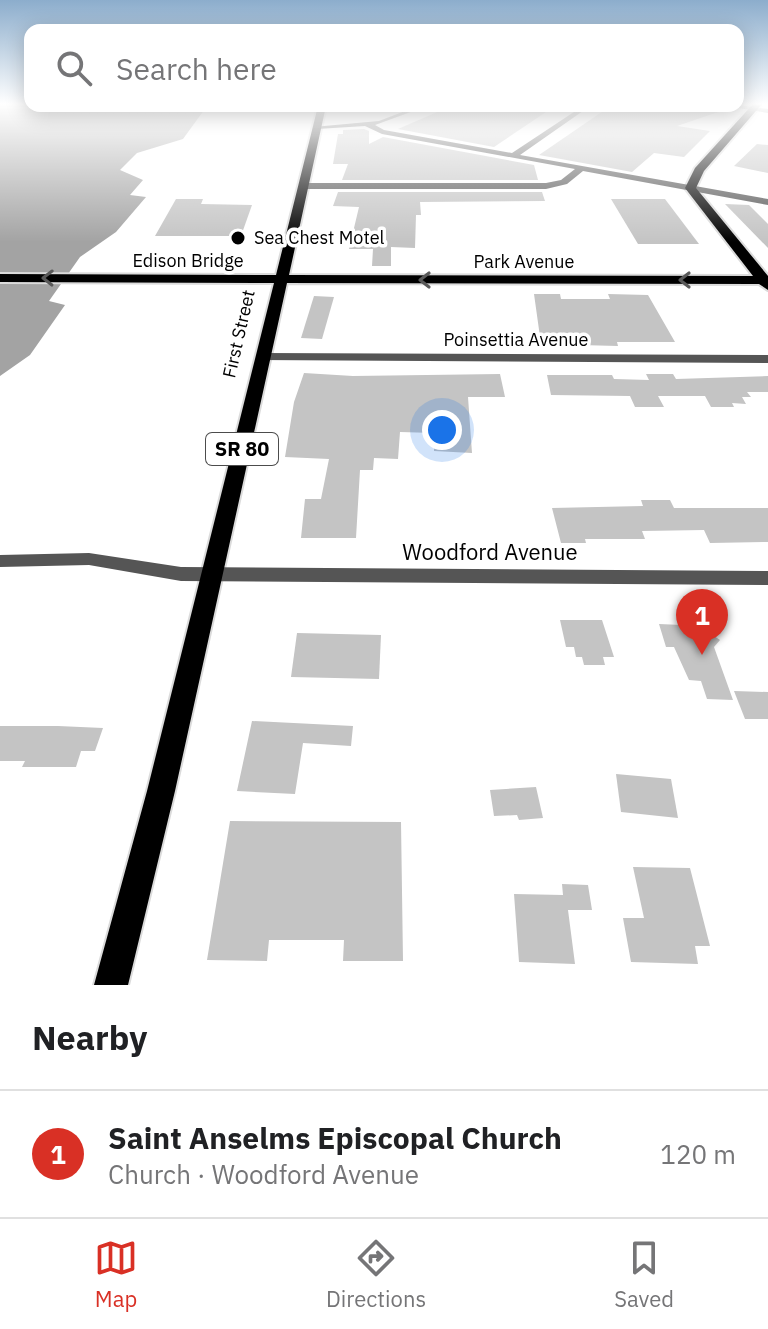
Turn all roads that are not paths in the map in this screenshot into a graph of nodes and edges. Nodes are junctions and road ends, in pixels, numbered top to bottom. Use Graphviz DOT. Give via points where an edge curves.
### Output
graph roads {
  1 [pos="312,150"];
  2 [pos="480,150"];
  3 [pos="522,150"];
  4 [pos="717,150"];
  5 [pos="513,156"];
  6 [pos="582,168"];
  7 [pos="304,186"];
  8 [pos="690,188"];
  9 [pos="768,202"];
  10 [pos="0,278"];
  11 [pos="280,279"];
  12 [pos="766,282"];
  13 [pos="263,357"];
  14 [pos="768,359"];
  15 [pos="0,561"];
  16 [pos="212,574"];
  17 [pos="768,578"];
  18 [pos="111,985"];
  1 -- 7 [label="main road, First Street / SR 80"];
  2 -- 5 [label="street"];
  3 -- 5 [label="street"];
  4 -- 8 [label="main road"];
  5 -- 6 [label="street"];
  6 -- 7 [label="street" via="564,182 546,186"];
  6 -- 8 [label="street"];
  7 -- 11 [label="main road, First Street / SR 80"];
  8 -- 9 [label="street"];
  8 -- 12 [label="main road"];
  11 -- 10 [label="main road, Edison Bridge, one-way"];
  12 -- 11 [label="main road, Park Avenue, one-way"];
  11 -- 13 [label="main road, First Street / SR 80"];
  13 -- 14 [label="street, Poinsettia Avenue"];
  13 -- 16 [label="main road, First Street / SR 80"];
  15 -- 16 [label="street" via="89,559 168,573"];
  16 -- 17 [label="street, Woodford Avenue"];
  16 -- 18 [label="main road, First Street / SR 80"];
}
